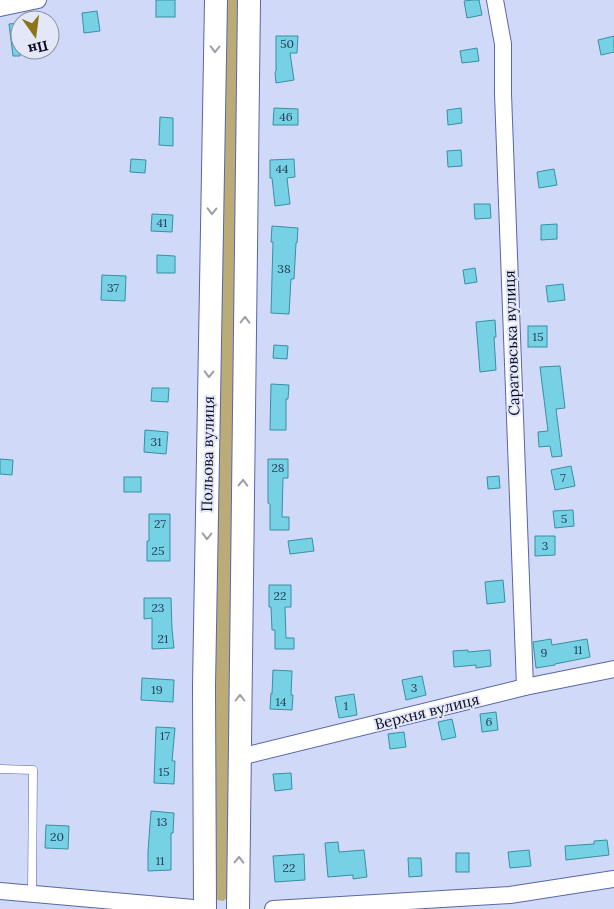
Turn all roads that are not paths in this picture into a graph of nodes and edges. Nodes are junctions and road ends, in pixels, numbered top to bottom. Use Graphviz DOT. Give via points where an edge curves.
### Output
graph roads {
  1 [pos="38,0"];
  2 [pos="216,0"];
  3 [pos="248,0"];
  4 [pos="495,0"];
  5 [pos="0,8"];
  6 [pos="614,669"];
  7 [pos="525,687"];
  8 [pos="240,757"];
  9 [pos="0,769"];
  10 [pos="614,878"];
  11 [pos="0,891"];
  12 [pos="32,893"];
  13 [pos="205,909"];
  14 [pos="238,909"];
  15 [pos="273,909"];
  1 -- 5 [label="street"];
  2 -- 13 [label="main road, Польова вулиця, one-way" via="204,686"];
  8 -- 3 [label="main road, one-way"];
  4 -- 7 [label="street, Саратовська вулиця" via="503,44"];
  6 -- 7 [label="street, Верхня вулиця"];
  7 -- 8 [label="street, Верхня вулиця"];
  14 -- 8 [label="main road, one-way"];
  9 -- 12 [label="lane" via="34,770"];
  10 -- 15 [label="street" via="510,895"];
  11 -- 12 [label="street"];
  12 -- 13 [label="street"];
}
